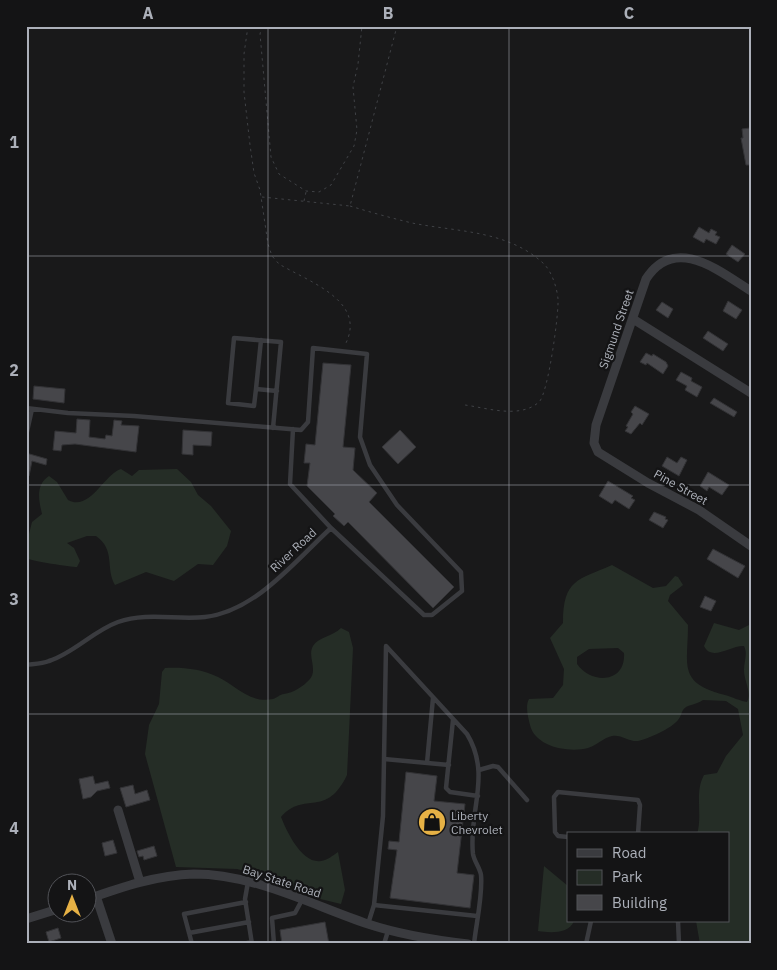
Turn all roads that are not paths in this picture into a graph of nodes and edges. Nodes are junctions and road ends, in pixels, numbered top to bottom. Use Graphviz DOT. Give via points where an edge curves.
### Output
graph roads {
  1 [pos="751,291"];
  2 [pos="633,319"];
  3 [pos="261,340"];
  4 [pos="256,389"];
  5 [pos="277,391"];
  6 [pos="751,392"];
  7 [pos="26,408"];
  8 [pos="32,409"];
  9 [pos="273,428"];
  10 [pos="293,429"];
  11 [pos="26,436"];
  12 [pos="598,452"];
  13 [pos="331,528"];
  14 [pos="751,546"];
  15 [pos="26,666"];
  16 [pos="433,698"];
  17 [pos="452,720"];
  18 [pos="384,759"];
  19 [pos="427,763"];
  20 [pos="449,765"];
  21 [pos="479,770"];
  22 [pos="478,796"];
  23 [pos="528,800"];
  24 [pos="118,810"];
  25 [pos="638,832"];
  26 [pos="567,837"];
  27 [pos="140,882"];
  28 [pos="248,882"];
  29 [pos="98,896"];
  30 [pos="302,900"];
  31 [pos="246,902"];
  32 [pos="374,905"];
  33 [pos="48,912"];
  34 [pos="98,912"];
  35 [pos="477,916"];
  36 [pos="26,919"];
  37 [pos="249,922"];
  38 [pos="591,922"];
  39 [pos="678,922"];
  40 [pos="368,924"];
  41 [pos="388,930"];
  42 [pos="189,932"];
  43 [pos="252,943"];
  44 [pos="112,944"];
  45 [pos="192,944"];
  46 [pos="243,944"];
  47 [pos="274,944"];
  48 [pos="384,944"];
  49 [pos="468,944"];
  50 [pos="474,944"];
  51 [pos="586,944"];
  52 [pos="679,944"];
  1 -- 2 [label="street, Sigmund Street" via="704,263 675,257 661,263 646,279"];
  2 -- 6 [label="street"];
  2 -- 12 [label="street, Sigmund Street" via="596,426 594,443"];
  3 -- 4 [label="lane"];
  3 -- 4 [label="lane" via="234,338 228,403 254,406"];
  3 -- 5 [label="lane" via="282,342"];
  4 -- 5 [label="lane"];
  5 -- 9 [label="lane"];
  7 -- 8 [label="lane"];
  8 -- 9 [label="lane"];
  8 -- 11 [label="lane"];
  9 -- 10 [label="lane"];
  10 -- 13 [label="lane, River Road" via="290,484"];
  10 -- 13 [label="lane" via="301,430 308,422 313,348 367,354 360,437 370,465 397,505 461,572 462,591 432,615 424,615"];
  12 -- 14 [label="street, Pine Street" via="699,510"];
  13 -- 15 [label="lane, River Road" via="279,577 243,605 208,617 152,616 118,622 49,662"];
  16 -- 17 [label="lane"];
  16 -- 18 [label="lane" via="386,646"];
  16 -- 19 [label="lane"];
  17 -- 20 [label="lane"];
  17 -- 21 [label="lane" via="470,740"];
  18 -- 19 [label="lane"];
  18 -- 32 [label="lane" via="383,816"];
  19 -- 20 [label="lane"];
  20 -- 22 [label="lane" via="448,791"];
  21 -- 22 [label="lane"];
  21 -- 23 [label="lane" via="497,766"];
  22 -- 35 [label="lane" via="473,853 481,876"];
  24 -- 27 [label="street"];
  25 -- 26 [label="lane" via="638,800 558,792 554,796 555,832 558,836"];
  27 -- 28 [label="street, Bay State Road" via="196,874"];
  27 -- 29 [label="street, Bay State Road"];
  28 -- 30 [label="street, Bay State Road"];
  28 -- 31 [label="lane"];
  30 -- 40 [label="street, Bay State Road"];
  30 -- 47 [label="lane" via="296,912 272,918"];
  31 -- 37 [label="lane"];
  31 -- 42 [label="lane" via="184,914"];
  32 -- 35 [label="lane"];
  32 -- 40 [label="lane"];
  33 -- 36 [label="street"];
  34 -- 44 [label="street"];
  35 -- 50 [label="lane"];
  37 -- 42 [label="lane"];
  37 -- 43 [label="lane"];
  38 -- 51 [label="lane"];
  39 -- 52 [label="lane"];
  40 -- 41 [label="street, Bay State Road"];
  41 -- 48 [label="lane"];
  41 -- 49 [label="street, Bay State Road"];
  42 -- 45 [label="lane"];
  43 -- 46 [label="lane"];
}
